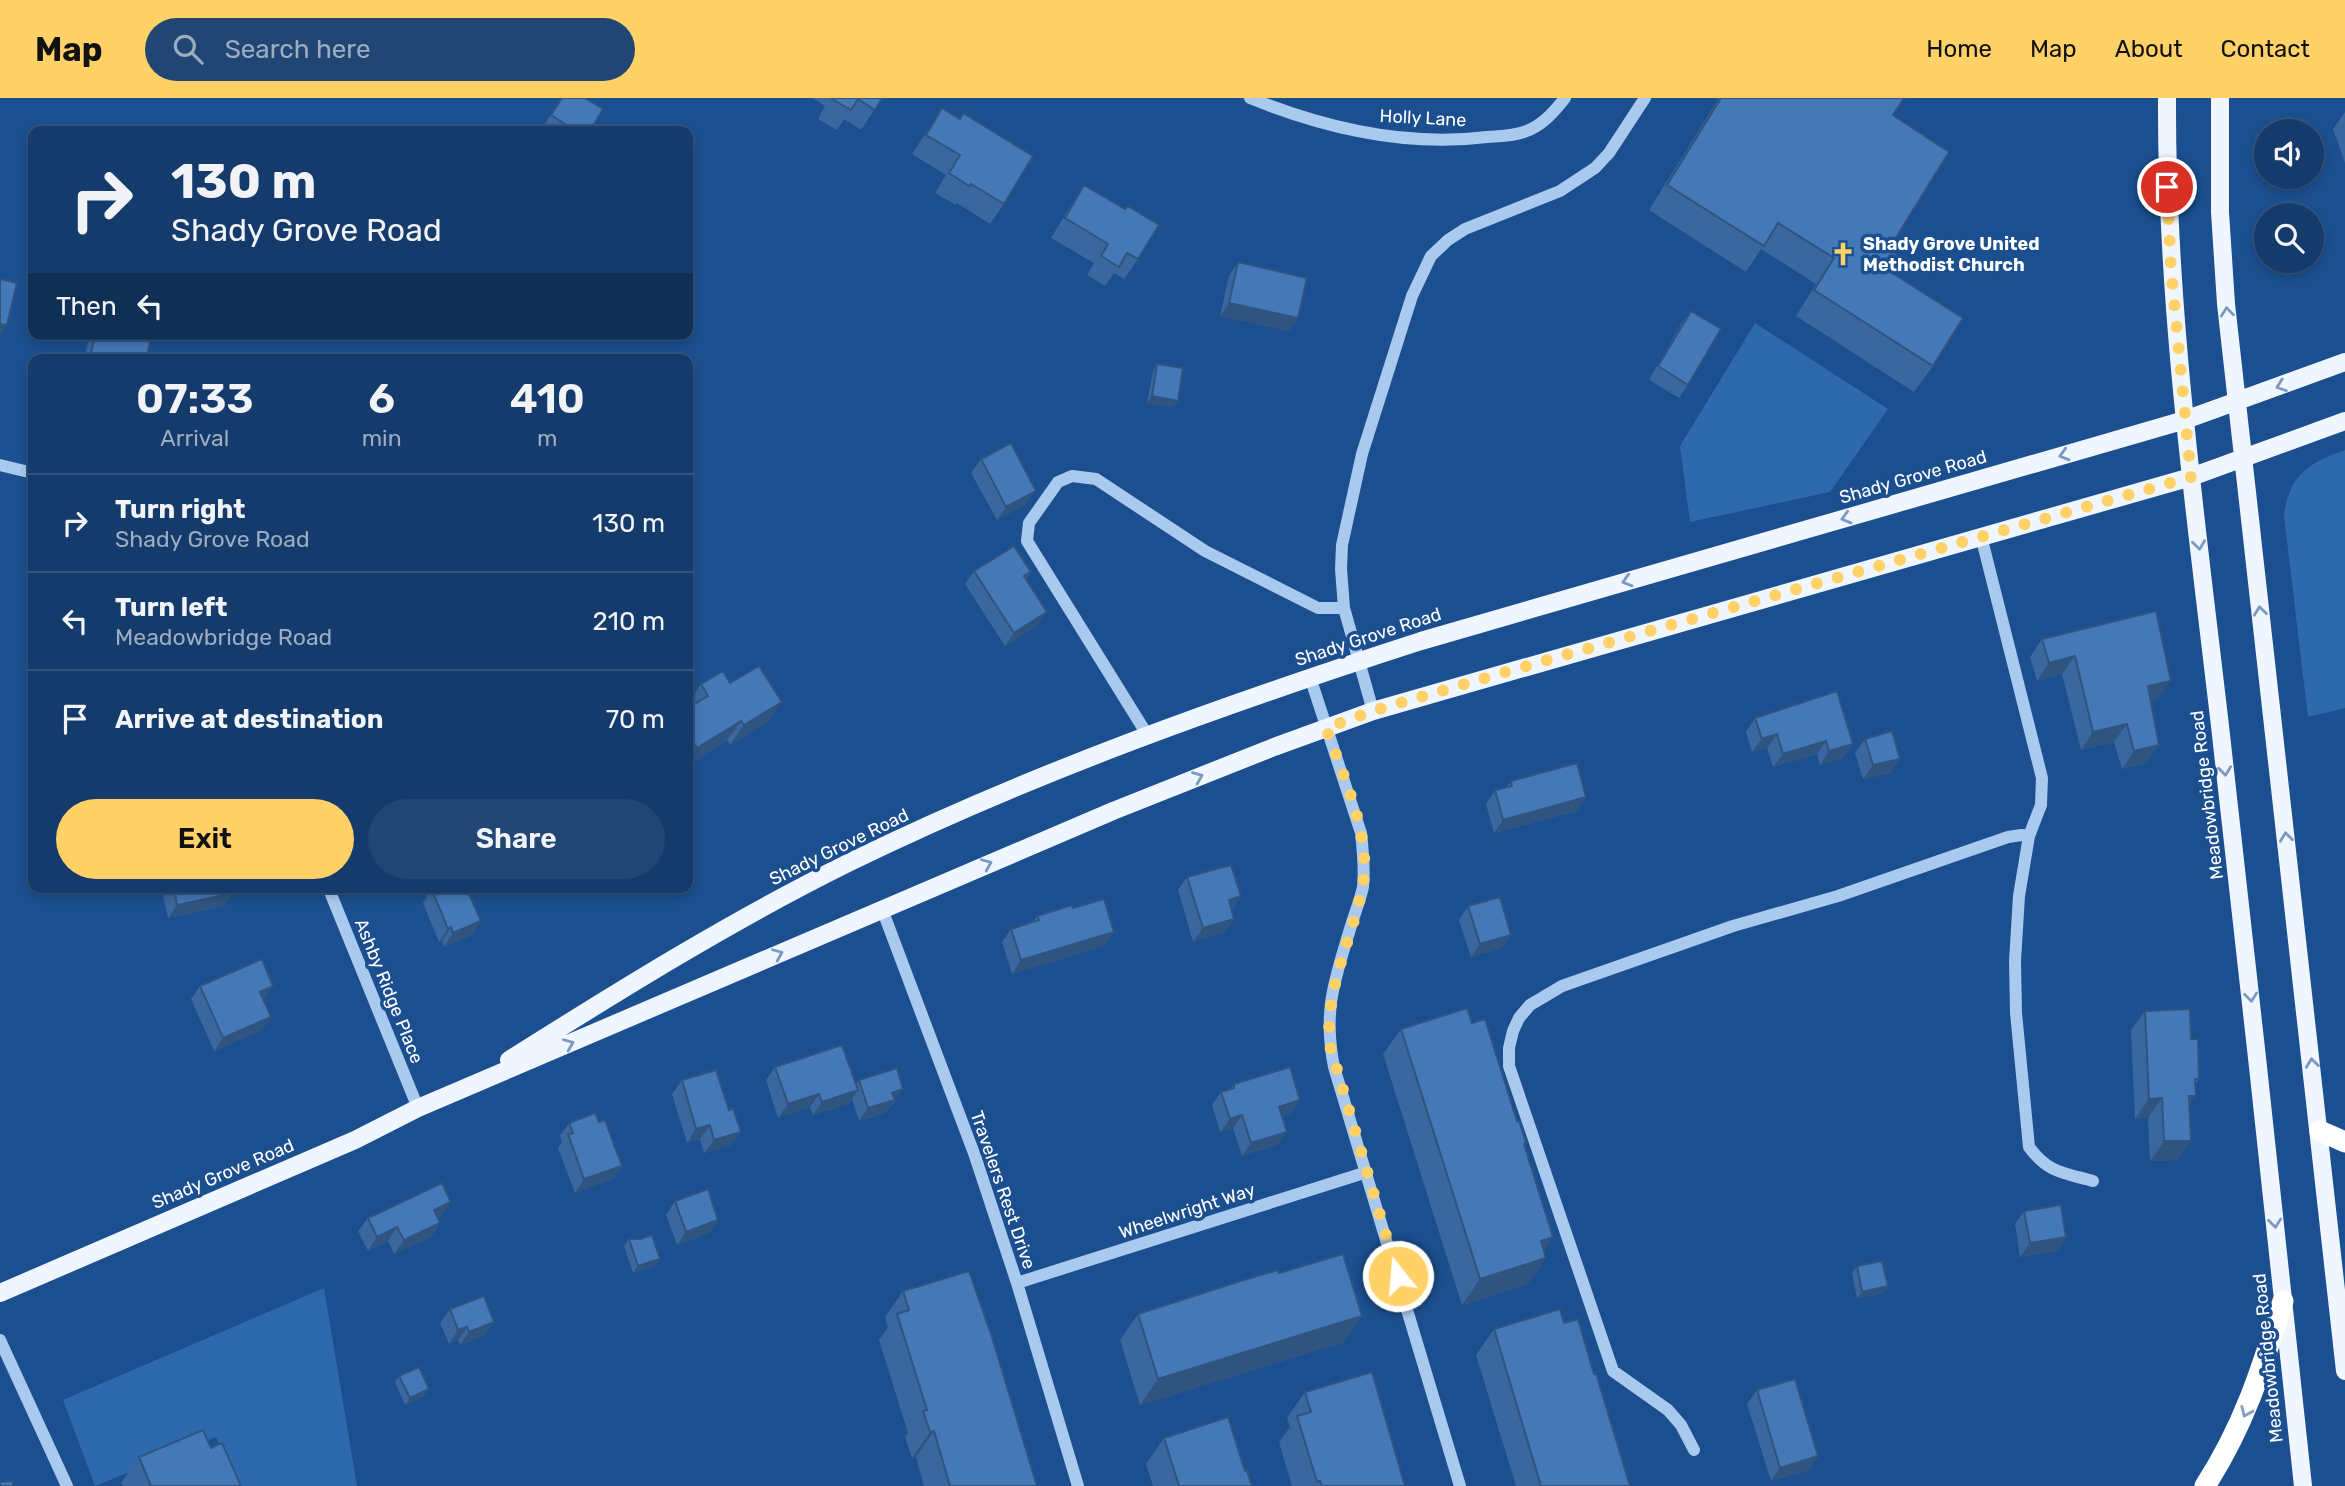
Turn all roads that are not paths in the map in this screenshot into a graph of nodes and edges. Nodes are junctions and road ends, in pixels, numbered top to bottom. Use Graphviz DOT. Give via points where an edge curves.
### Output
graph roads {
  1 [pos="1250,98"];
  2 [pos="1565,98"];
  3 [pos="1644,98"];
  4 [pos="2167,98"];
  5 [pos="2220,98"];
  6 [pos="2345,362"];
  7 [pos="2236,402"];
  8 [pos="2185,420"];
  9 [pos="2345,421"];
  10 [pos="2243,460"];
  11 [pos="0,465"];
  12 [pos="28,472"];
  13 [pos="2191,477"];
  14 [pos="1981,536"];
  15 [pos="1344,608"];
  16 [pos="1359,661"];
  17 [pos="1310,677"];
  18 [pos="1373,711"];
  19 [pos="1326,728"];
  20 [pos="1148,736"];
  21 [pos="2029,836"];
  22 [pos="330,893"];
  23 [pos="882,909"];
  24 [pos="462,1090"];
  25 [pos="418,1108"];
  26 [pos="2320,1131"];
  27 [pos="2345,1142"];
  28 [pos="1367,1172"];
  29 [pos="2094,1181"];
  30 [pos="1017,1283"];
  31 [pos="0,1293"];
  32 [pos="2283,1301"];
  33 [pos="0,1340"];
  34 [pos="2345,1371"];
  35 [pos="1694,1450"];
  36 [pos="67,1486"];
  37 [pos="1078,1486"];
  38 [pos="1460,1486"];
  39 [pos="2205,1486"];
  40 [pos="2303,1486"];
  1 -- 2 [label="street, Holly Lane" via="1347,129 1460,140 1522,133 1552,115"];
  3 -- 15 [label="street" via="1609,153 1579,180 1465,229 1431,257 1412,296 1362,454 1342,545"];
  4 -- 8 [label="main road, Meadowbridge Road" via="2171,269"];
  7 -- 5 [label="main road, one-way" via="2220,212"];
  6 -- 7 [label="main road, Shady Grove Road, one-way"];
  7 -- 8 [label="main road, Shady Grove Road"];
  7 -- 10 [label="main road"];
  8 -- 13 [label="main road, Meadowbridge Road"];
  8 -- 16 [label="main road, Shady Grove Road, one-way"];
  9 -- 10 [label="main road, Shady Grove Road"];
  10 -- 13 [label="main road, Shady Grove Road"];
  26 -- 10 [label="main road, one-way"];
  11 -- 12 [label="street"];
  13 -- 14 [label="main road, Shady Grove Road"];
  13 -- 32 [label="main road, Meadowbridge Road, one-way"];
  14 -- 18 [label="main road, Shady Grove Road"];
  14 -- 21 [label="street" via="2042,778 2041,805"];
  15 -- 16 [label="street"];
  15 -- 20 [label="street" via="1318,608 1205,551 1096,479 1072,476 1058,482 1029,523 1027,541"];
  16 -- 17 [label="main road, Shady Grove Road"];
  16 -- 18 [label="street"];
  17 -- 19 [label="street"];
  17 -- 20 [label="main road, Shady Grove Road"];
  18 -- 19 [label="main road, Shady Grove Road"];
  23 -- 19 [label="main road, Shady Grove Road, one-way" via="1113,811"];
  19 -- 28 [label="street" via="1361,833 1364,860 1363,888 1334,981 1328,1026 1334,1067"];
  20 -- 24 [label="main road, Shady Grove Road" via="1014,788 825,875 600,1003"];
  21 -- 29 [label="street" via="2015,961 2029,1147 2039,1161 2055,1171"];
  21 -- 35 [label="street" via="2008,838 1562,985 1530,1005 1519,1018 1509,1048 1509,1066 1613,1371 1668,1409"];
  22 -- 25 [label="street, Ashby Ridge Place"];
  24 -- 23 [label="main road, Shady Grove Road, one-way"];
  23 -- 30 [label="street, Travelers Rest Drive" via="975,1156"];
  24 -- 25 [label="main road, Shady Grove Road"];
  25 -- 31 [label="main road, Shady Grove Road" via="355,1140"];
  26 -- 27 [label="highway"];
  26 -- 34 [label="main road"];
  28 -- 30 [label="street, Wheelwright Way"];
  28 -- 38 [label="street"];
  30 -- 37 [label="street, Travelers Rest Drive"];
  32 -- 39 [label="highway, one-way" via="2251,1401"];
  32 -- 40 [label="main road, Meadowbridge Road"];
  33 -- 36 [label="street"];
}
